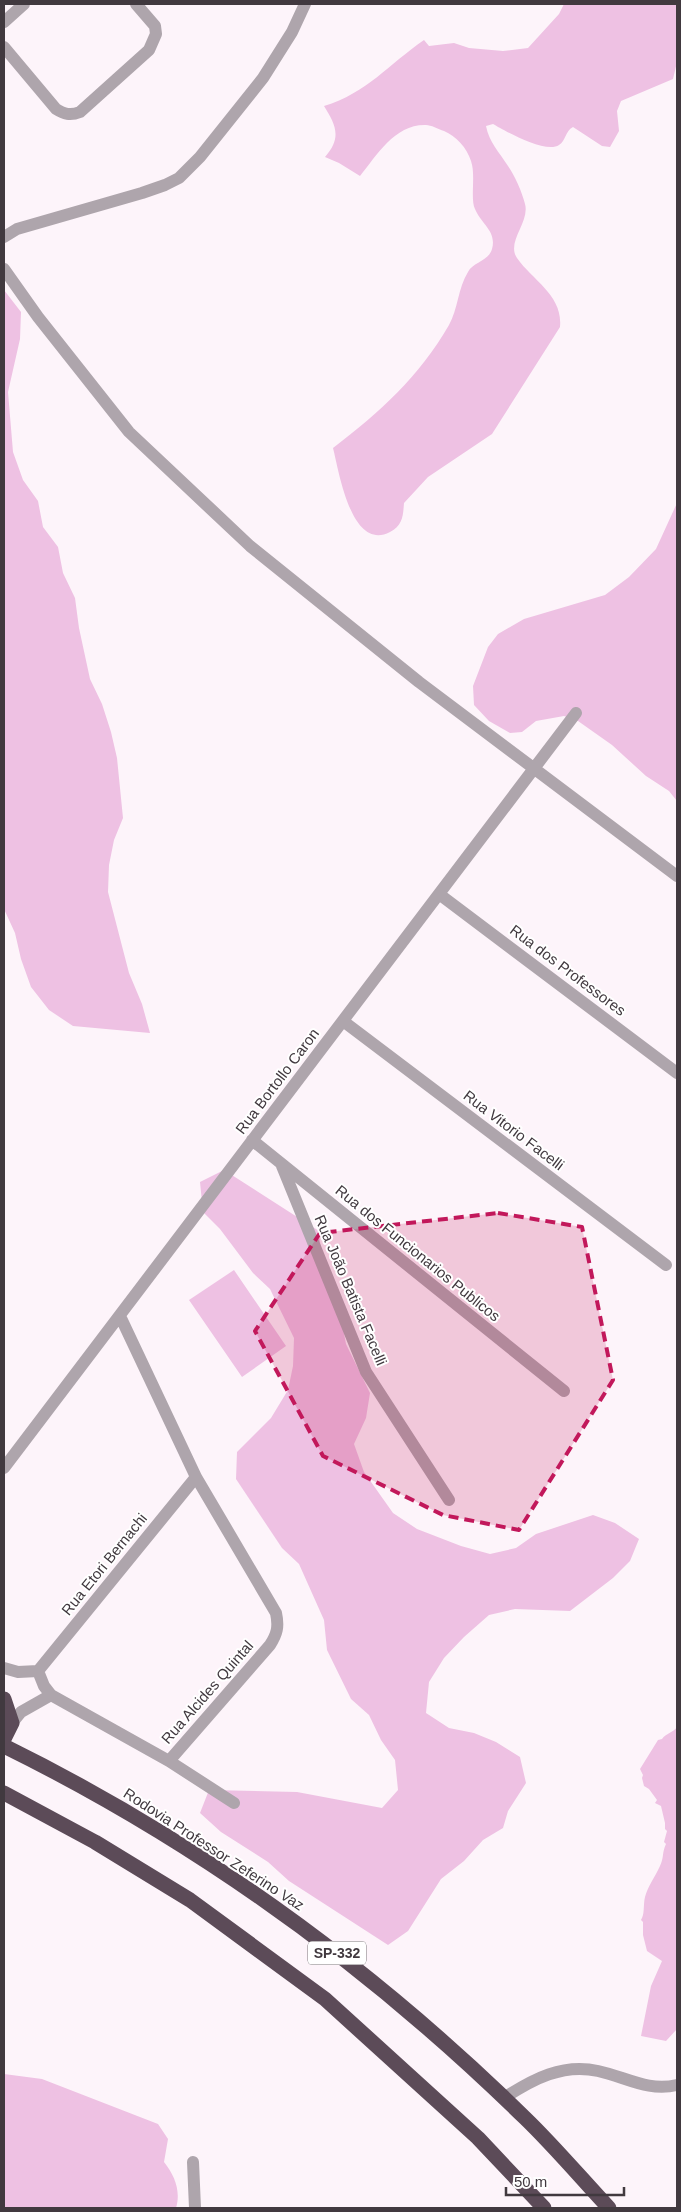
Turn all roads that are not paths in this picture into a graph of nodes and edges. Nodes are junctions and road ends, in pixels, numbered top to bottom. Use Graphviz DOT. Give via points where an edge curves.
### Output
graph roads {
  1 [pos="24,4"];
  2 [pos="136,4"];
  3 [pos="304,4"];
  4 [pos="4,22"];
  5 [pos="4,47"];
  6 [pos="4,237"];
  7 [pos="4,269"];
  8 [pos="576,713"];
  9 [pos="534,768"];
  10 [pos="677,876"];
  11 [pos="439,894"];
  12 [pos="343,1020"];
  13 [pos="677,1073"];
  14 [pos="252,1140"];
  15 [pos="281,1164"];
  16 [pos="666,1265"];
  17 [pos="120,1316"];
  18 [pos="564,1391"];
  19 [pos="4,1468"];
  20 [pos="196,1477"];
  21 [pos="449,1500"];
  22 [pos="4,1668"];
  23 [pos="38,1671"];
  24 [pos="51,1695"];
  25 [pos="4,1699"];
  26 [pos="12,1723"];
  27 [pos="4,1739"];
  28 [pos="4,1746"];
  29 [pos="169,1761"];
  30 [pos="4,1793"];
  31 [pos="234,1803"];
  32 [pos="677,2085"];
  33 [pos="504,2098"];
  34 [pos="192,2162"];
  35 [pos="195,2208"];
  36 [pos="544,2208"];
  37 [pos="609,2208"];
  1 -- 4 [label="street"];
  2 -- 5 [label="street" via="155,26 156,34 150,50 80,112 72,115 56,109"];
  3 -- 6 [label="street" via="292,32 263,78 200,157 179,178 142,193 17,229"];
  7 -- 9 [label="street" via="129,432 171,472 250,546 419,682"];
  8 -- 9 [label="street, Rua Bortollo Caron"];
  9 -- 10 [label="street"];
  9 -- 11 [label="street, Rua Bortollo Caron"];
  11 -- 12 [label="street, Rua Bortollo Caron"];
  11 -- 13 [label="street, Rua dos Professores"];
  12 -- 14 [label="street, Rua Bortollo Caron"];
  12 -- 16 [label="street, Rua Vitorio Facelli"];
  14 -- 15 [label="street, Rua dos Funcionarios Publicos"];
  14 -- 17 [label="street, Rua Bortollo Caron"];
  15 -- 18 [label="street, Rua dos Funcionarios Publicos"];
  15 -- 21 [label="street, Rua João Batista Facelli" via="366,1372"];
  17 -- 19 [label="street, Rua Bortollo Caron"];
  17 -- 20 [label="street"];
  20 -- 23 [label="street, Rua Etori Bernachi"];
  20 -- 29 [label="street, Rua Alcides Quintal" via="276,1613 278,1624 270,1645"];
  22 -- 23 [label="street" via="18,1672"];
  23 -- 24 [label="street"];
  24 -- 26 [label="street" via="21,1712"];
  24 -- 29 [label="street"];
  25 -- 26 [label="highway"];
  26 -- 27 [label="highway"];
  28 -- 33 [label="highway, Rodovia Professor Zeferino Vaz / SP-332" via="140,1820 263,1898 350,1963"];
  29 -- 31 [label="street"];
  30 -- 36 [label="highway, SP-332" via="190,1900 325,1999 478,2138"];
  32 -- 33 [label="street" via="636,2084 599,2071 577,2068 539,2078"];
  33 -- 37 [label="highway, Rodovia Professor Zeferino Vaz / SP-332"];
  34 -- 35 [label="street"];
}
